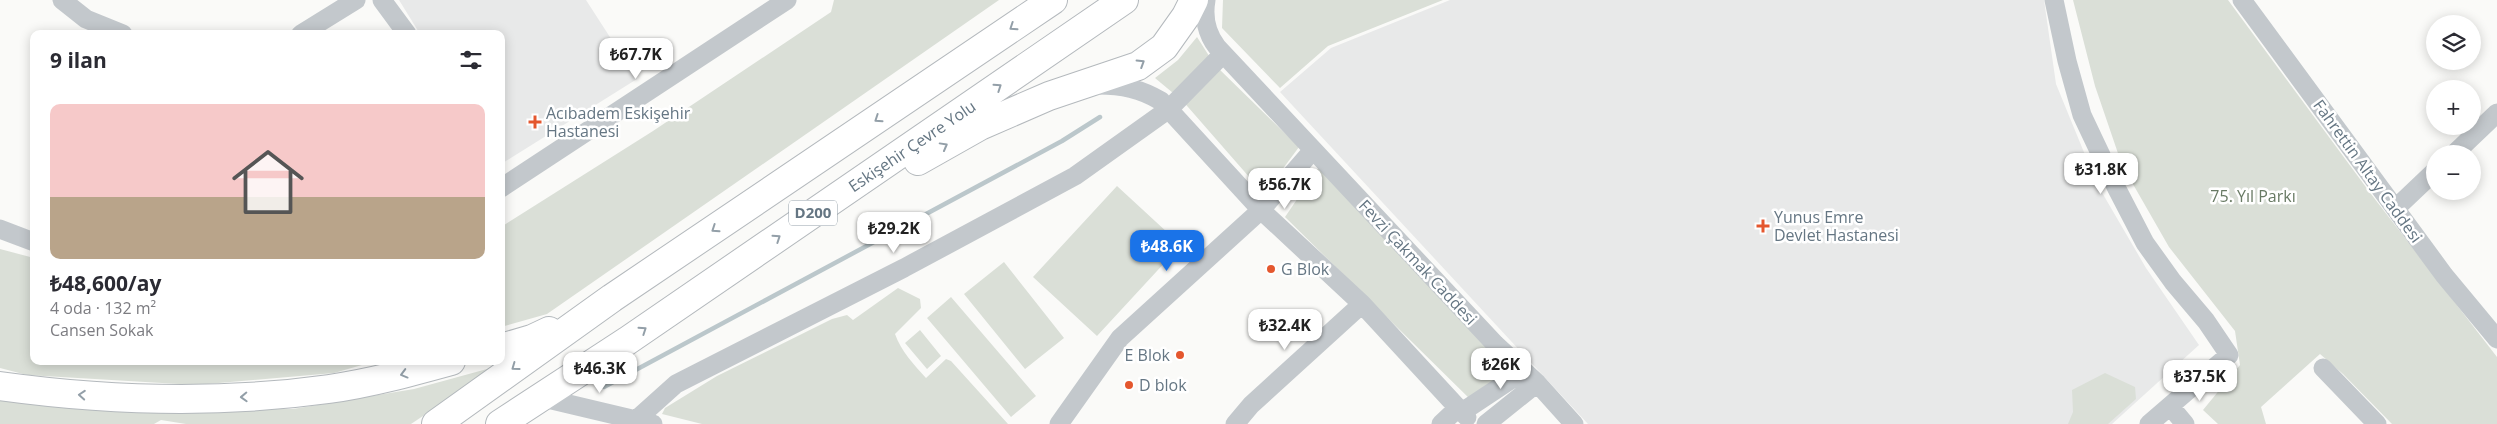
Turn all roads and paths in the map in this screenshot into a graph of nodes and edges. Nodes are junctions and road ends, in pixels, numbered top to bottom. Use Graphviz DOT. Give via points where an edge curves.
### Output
graph roads {
  1 [pos="62,0"];
  2 [pos="356,0"];
  3 [pos="382,0"];
  4 [pos="787,0"];
  5 [pos="1053,0"];
  6 [pos="1124,0"];
  7 [pos="1194,0"];
  8 [pos="1206,0"];
  9 [pos="2054,0"];
  10 [pos="2242,0"];
  11 [pos="113,30"];
  12 [pos="307,30"];
  13 [pos="404,30"];
  14 [pos="1223,54"];
  15 [pos="1079,85"];
  16 [pos="1169,109"];
  17 [pos="2497,113"];
  18 [pos="2463,145"];
  19 [pos="1313,150"];
  20 [pos="866,177"];
  21 [pos="2426,180"];
  22 [pos="505,183"];
  23 [pos="2396,208"];
  24 [pos="1260,210"];
  25 [pos="0,228"];
  26 [pos="30,240"];
  27 [pos="612,298"];
  28 [pos="1362,304"];
  29 [pos="2493,328"];
  30 [pos="505,347"];
  31 [pos="437,365"];
  32 [pos="2322,368"];
  33 [pos="1530,377"];
  34 [pos="0,386"];
  35 [pos="538,397"];
  36 [pos="2170,406"];
  37 [pos="1465,415"];
  38 [pos="645,422"];
  39 [pos="436,424"];
  40 [pos="500,424"];
  41 [pos="1059,424"];
  42 [pos="1235,424"];
  43 [pos="1441,424"];
  44 [pos="1486,424"];
  45 [pos="1574,424"];
  46 [pos="2149,424"];
  47 [pos="2185,424"];
  48 [pos="2377,424"];
  1 -- 11 [label="street" via="86,19"];
  2 -- 12 [label="street"];
  3 -- 13 [label="street"];
  4 -- 22 [label="street"];
  5 -- 27 [label="highway, D200, one-way"];
  20 -- 6 [label="highway, Eskişehir Çevre Yolu / D200, one-way"];
  15 -- 7 [label="highway, one-way" via="1138,66 1164,47"];
  8 -- 14 [label="street, Fevzi Çakmak Caddesi" via="1206,22 1211,38"];
  9 -- 36 [label="street" via="2066,61 2082,115 2116,189 2145,243 2229,355"];
  10 -- 23 [label="street, Fahrettin Altay Caddesi"];
  14 -- 16 [label="street"];
  14 -- 19 [label="street, Fevzi Çakmak Caddesi"];
  15 -- 16 [label="street" via="1118,85 1145,92"];
  20 -- 15 [label="highway, one-way" via="915,162 980,126"];
  16 -- 24 [label="street"];
  16 -- 38 [label="street" via="1075,176 904,268 676,384"];
  17 -- 18 [label="street"];
  19 -- 24 [label="street"];
  19 -- 33 [label="street, Fevzi Çakmak Caddesi"];
  35 -- 20 [label="highway, Eskişehir Çevre Yolu / D200, one-way" via="627,341"];
  21 -- 23 [label="street"];
  23 -- 29 [label="street, Fahrettin Altay Caddesi" via="2444,274"];
  24 -- 28 [label="street"];
  24 -- 41 [label="street" via="1120,338"];
  25 -- 26 [label="street"];
  27 -- 30 [label="highway" via="532,340"];
  27 -- 39 [label="highway, D200, one-way"];
  28 -- 37 [label="street"];
  28 -- 42 [label="street" via="1251,405"];
  31 -- 34 [label="highway, one-way" via="330,389 248,398 142,398"];
  32 -- 48 [label="street"];
  33 -- 37 [label="street"];
  33 -- 44 [label="street"];
  33 -- 45 [label="street, Fevzi Çakmak Caddesi"];
  35 -- 38 [label="street"];
  35 -- 40 [label="highway, Eskişehir Çevre Yolu / D200"];
  36 -- 46 [label="street"];
  36 -- 47 [label="street"];
  37 -- 43 [label="street"];
}
